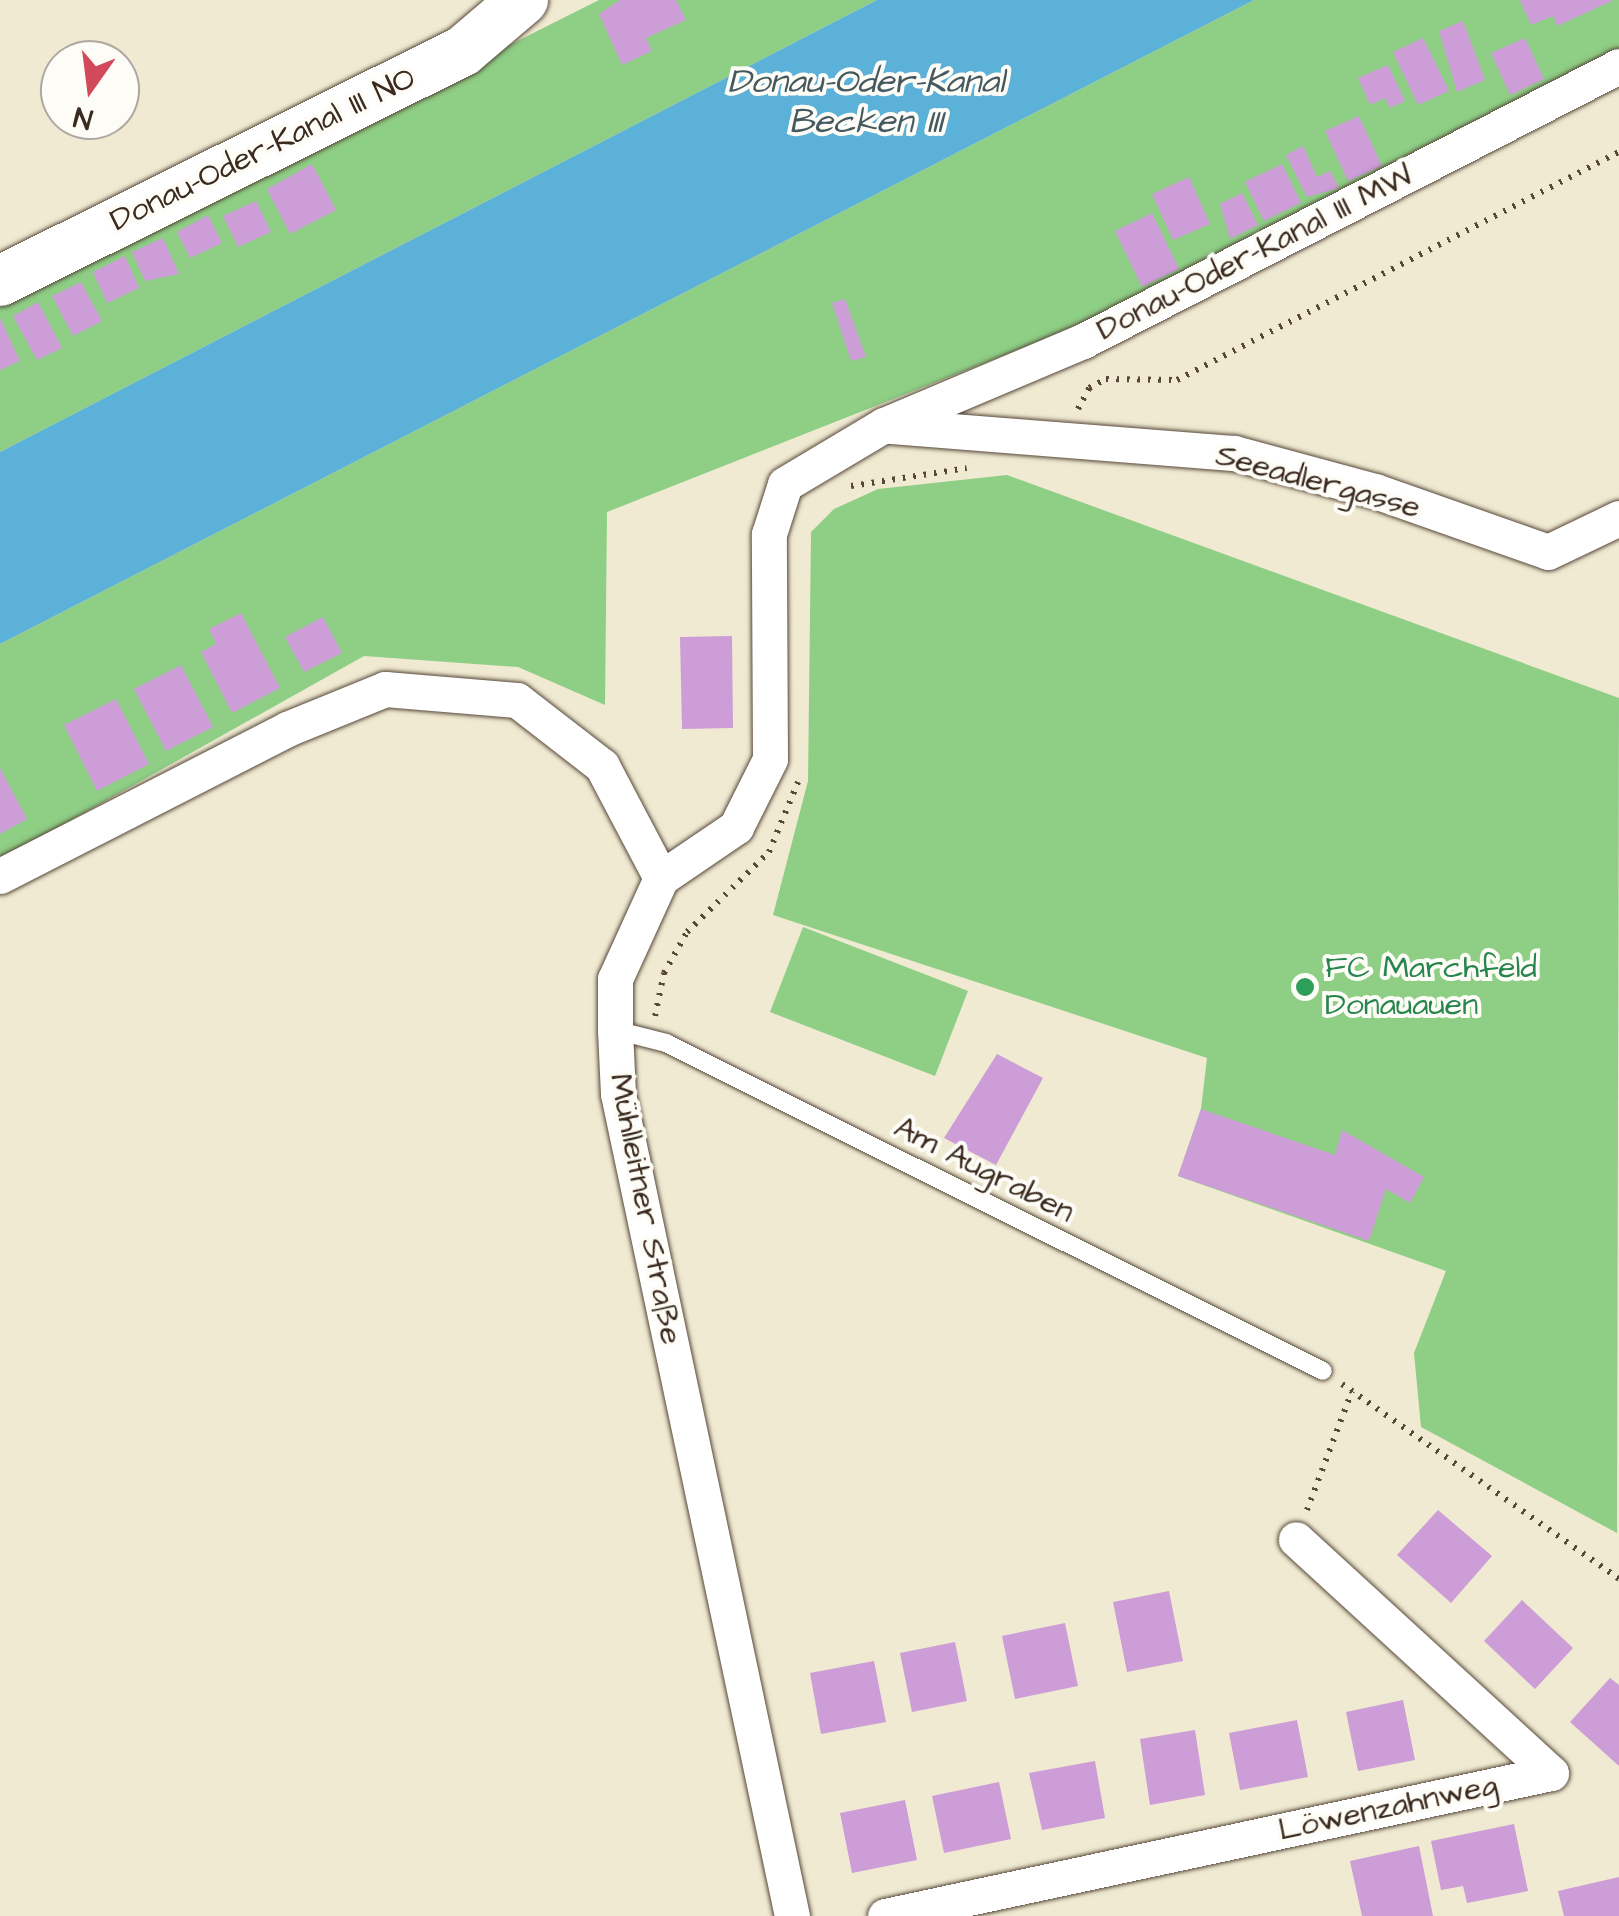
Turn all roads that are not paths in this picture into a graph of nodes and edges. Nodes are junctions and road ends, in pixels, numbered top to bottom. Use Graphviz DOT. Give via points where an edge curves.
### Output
graph roads {
  1 [pos="525,2"];
  2 [pos="1619,66"];
  3 [pos="0,281"];
  4 [pos="884,425"];
  5 [pos="1619,518"];
  6 [pos="0,876"];
  7 [pos="661,878"];
  8 [pos="615,1030"];
  9 [pos="1323,1371"];
  10 [pos="1296,1539"];
  11 [pos="792,1916"];
  12 [pos="885,1916"];
  1 -- 3 [label="street, Donau-Oder-Kanal III NO" via="463,51"];
  2 -- 4 [label="street, Donau-Oder-Kanal III MW" via="1083,340"];
  4 -- 5 [label="street, Seeadlergasse" via="1234,452 1375,491 1548,552"];
  4 -- 7 [label="street" via="784,484 768,534 770,759 736,827"];
  6 -- 7 [label="street" via="288,729 385,688 517,700 602,766"];
  7 -- 8 [label="street, Mühlleitner Straße" via="615,979"];
  8 -- 9 [label="lane, Am Augraben" via="653,1039"];
  8 -- 11 [label="street, Mühlleitner Straße" via="618,1094"];
  10 -- 12 [label="street, Löwenzahnweg" via="1551,1773"];
}
